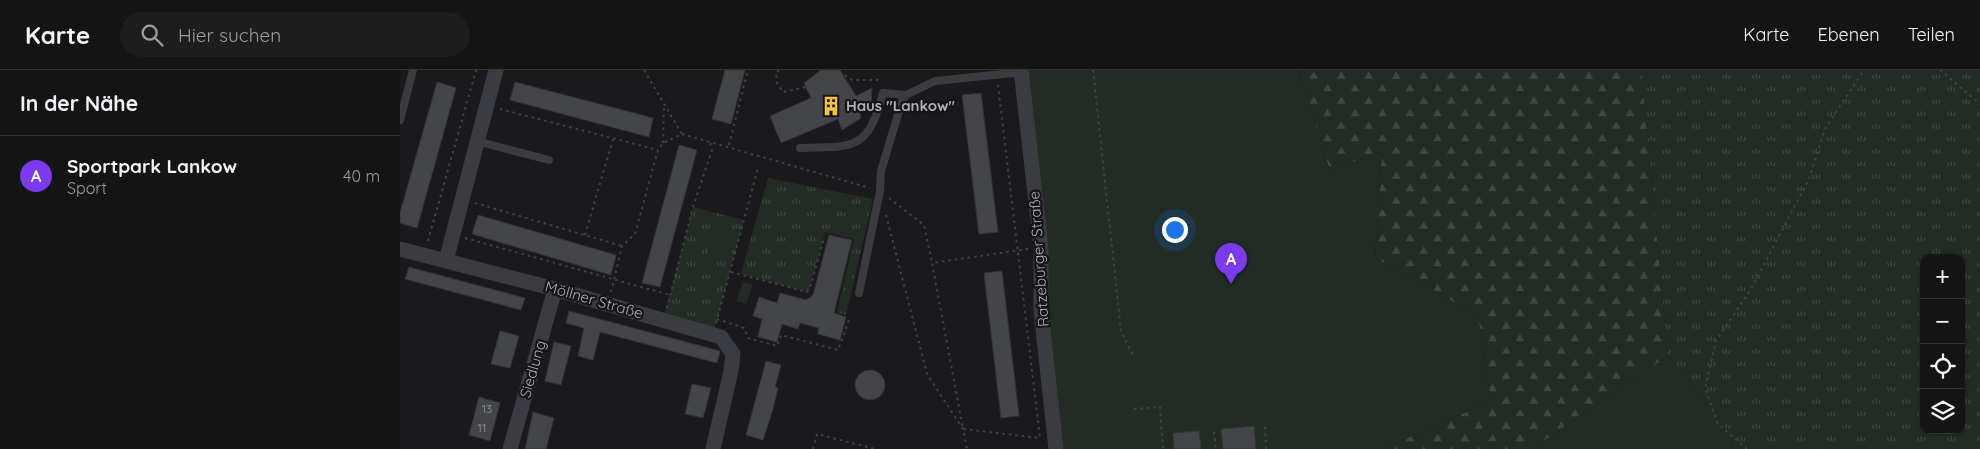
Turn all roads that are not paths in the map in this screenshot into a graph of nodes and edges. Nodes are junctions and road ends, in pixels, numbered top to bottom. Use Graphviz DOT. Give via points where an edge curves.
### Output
graph roads {
  1 [pos="414,70"];
  2 [pos="496,70"];
  3 [pos="1022,71"];
  4 [pos="906,94"];
  5 [pos="400,120"];
  6 [pos="476,141"];
  7 [pos="800,148"];
  8 [pos="550,160"];
  9 [pos="400,249"];
  10 [pos="446,261"];
  11 [pos="555,289"];
  12 [pos="858,293"];
  13 [pos="510,449"];
  14 [pos="712,449"];
  15 [pos="1056,449"];
  1 -- 5 [label="lane"];
  2 -- 6 [label="street"];
  3 -- 4 [label="lane" via="935,81"];
  3 -- 15 [label="street, Ratzeburger Straße" via="1041,248 1041,310"];
  4 -- 7 [label="lane" via="883,93 870,130 859,142"];
  4 -- 12 [label="lane" via="881,171 880,191"];
  6 -- 8 [label="lane"];
  6 -- 10 [label="street"];
  9 -- 10 [label="street, Möllner Straße"];
  10 -- 11 [label="street, Möllner Straße"];
  11 -- 13 [label="street, Siedlung"];
  11 -- 14 [label="street, Möllner Straße" via="721,337 733,354"];
}
